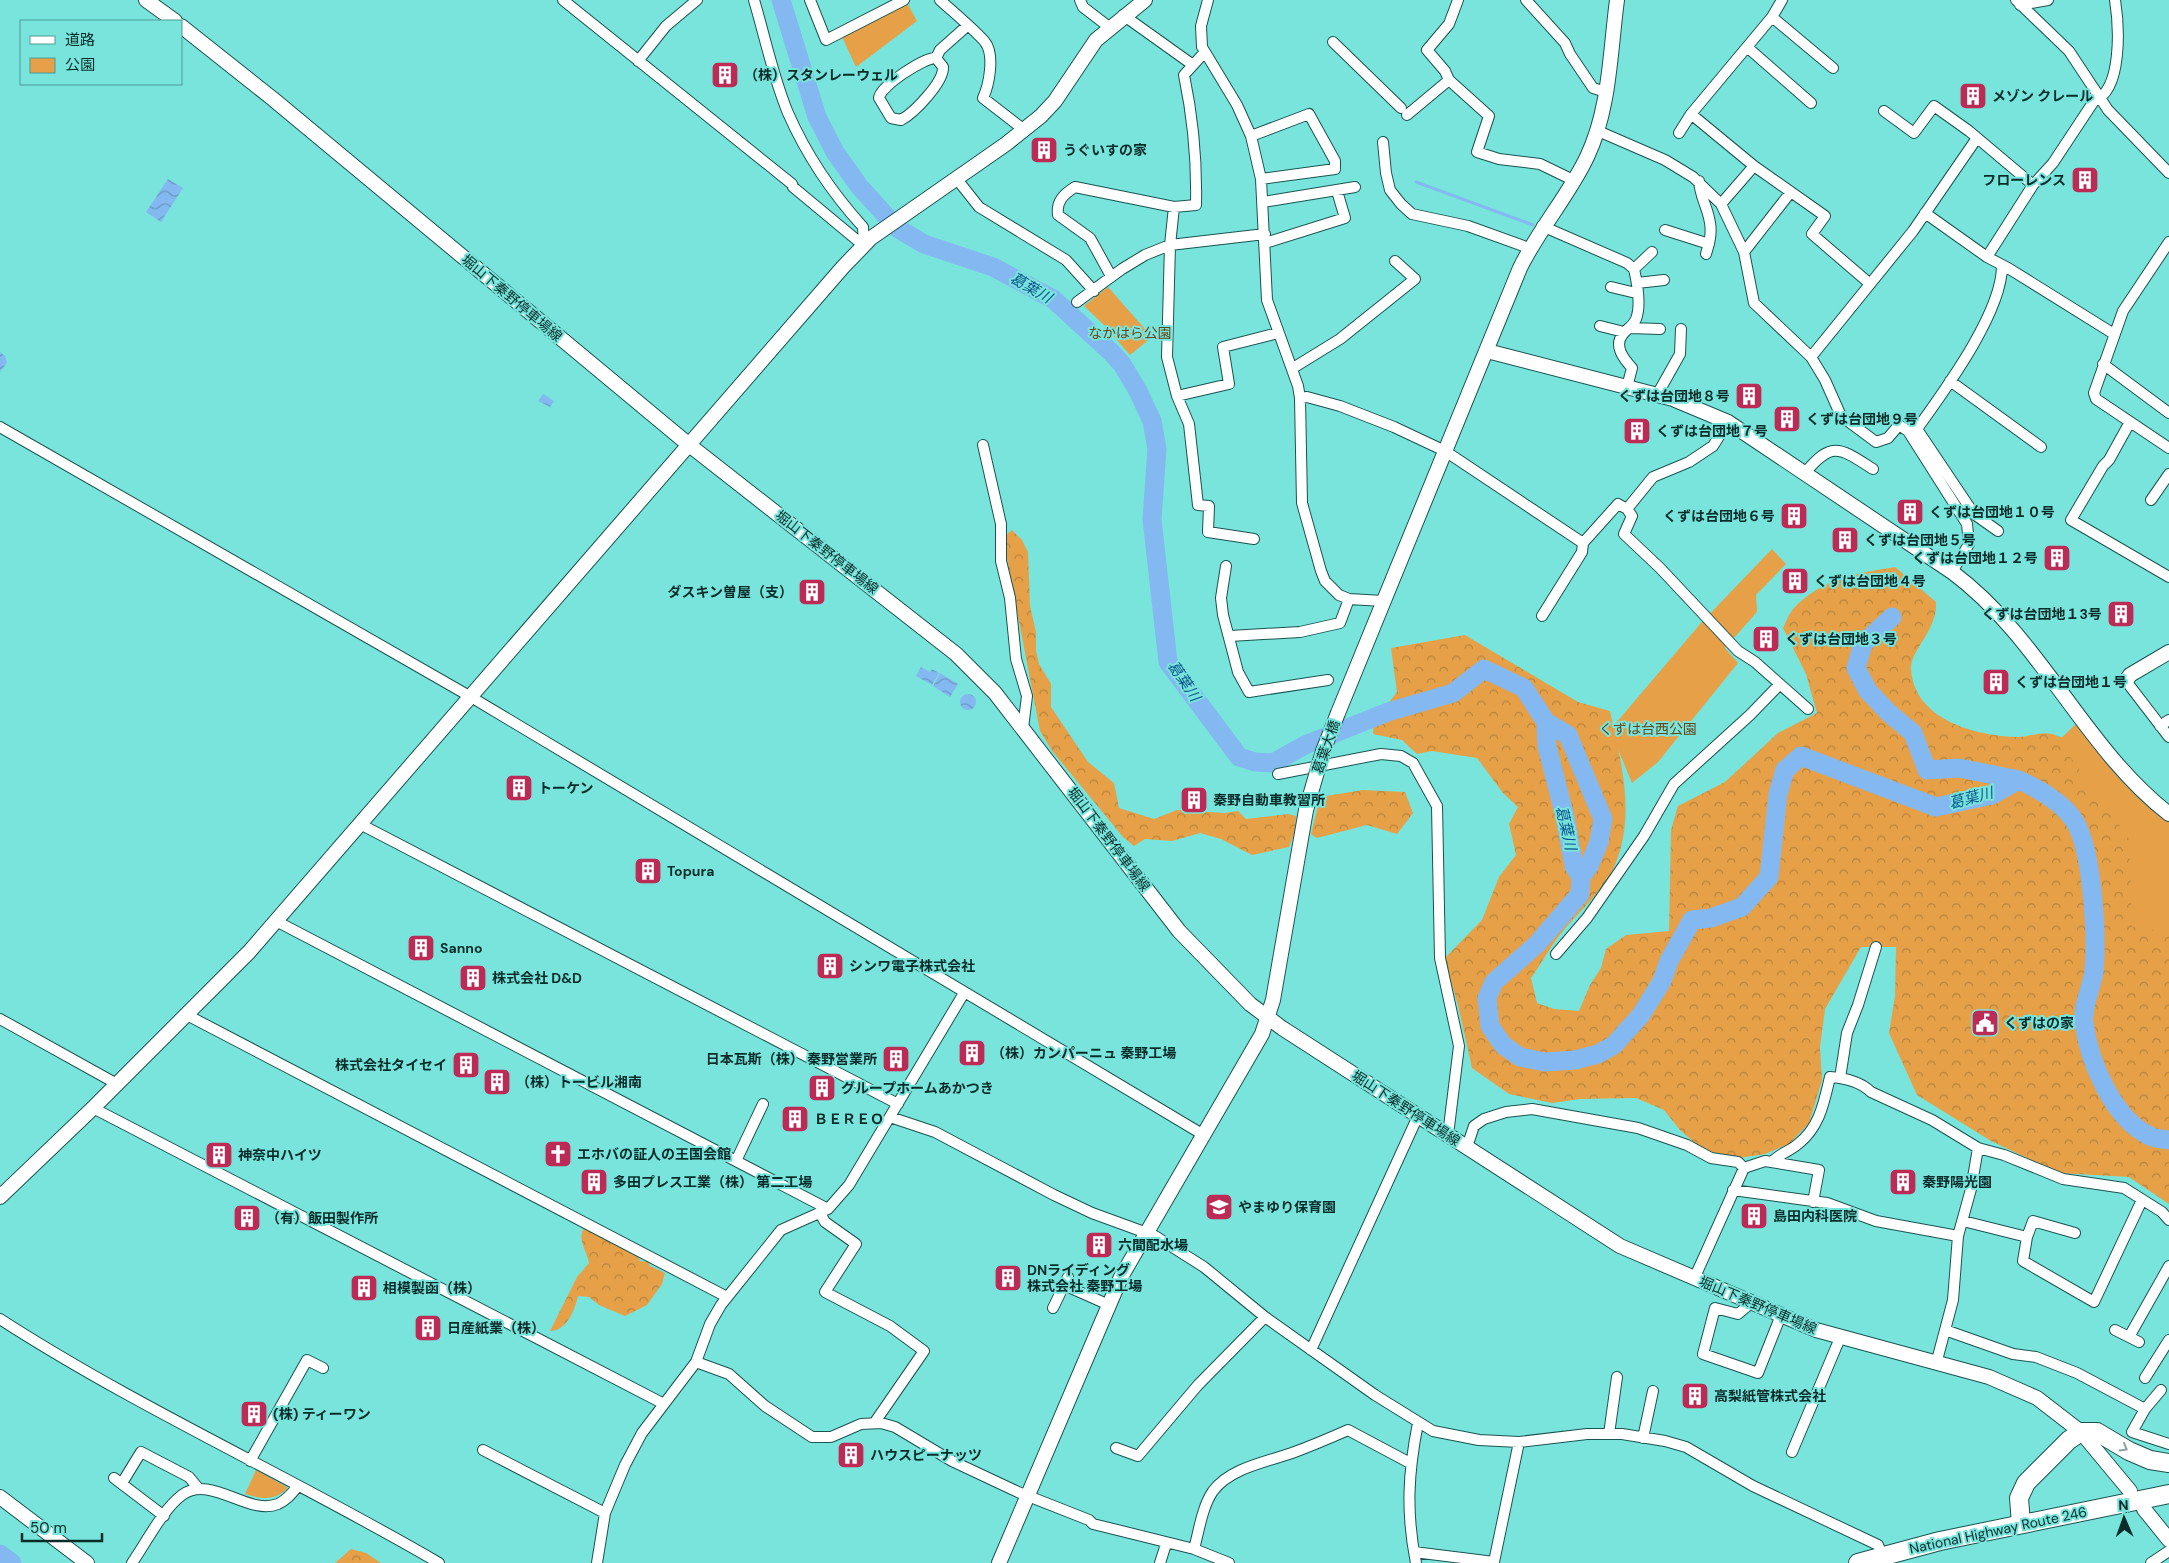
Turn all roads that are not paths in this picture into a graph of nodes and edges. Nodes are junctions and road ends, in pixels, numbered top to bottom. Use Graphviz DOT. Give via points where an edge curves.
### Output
graph roads {
  1 [pos="146,0"];
  2 [pos="563,0"];
  3 [pos="697,0"];
  4 [pos="754,0"];
  5 [pos="810,0"];
  6 [pos="904,0"];
  7 [pos="1080,0"];
  8 [pos="1145,0"];
  9 [pos="1208,0"];
  10 [pos="1458,0"];
  11 [pos="1526,0"];
  12 [pos="1617,0"];
  13 [pos="1782,0"];
  14 [pos="2048,0"];
  15 [pos="2115,0"];
  16 [pos="946,2"];
  17 [pos="2018,2"];
  18 [pos="685,3"];
  19 [pos="1123,15"];
  20 [pos="1772,17"];
  21 [pos="174,20"];
  22 [pos="967,26"];
  23 [pos="182,27"];
  24 [pos="1109,27"];
  25 [pos="1332,42"];
  26 [pos="1747,48"];
  27 [pos="1204,52"];
  28 [pos="936,58"];
  29 [pos="638,61"];
  30 [pos="1193,65"];
  31 [pos="1833,68"];
  32 [pos="1449,80"];
  33 [pos="1606,92"];
  34 [pos="2101,99"];
  35 [pos="1811,103"];
  36 [pos="1884,111"];
  37 [pos="1691,114"];
  38 [pos="1023,129"];
  39 [pos="1598,131"];
  40 [pos="1678,132"];
  41 [pos="1251,136"];
  42 [pos="1977,138"];
  43 [pos="1383,142"];
  44 [pos="1754,166"];
  45 [pos="2169,172"];
  46 [pos="956,178"];
  47 [pos="1261,179"];
  48 [pos="1573,180"];
  49 [pos="1699,181"];
  50 [pos="2033,185"];
  51 [pos="1355,187"];
  52 [pos="1336,191"];
  53 [pos="1790,193"];
  54 [pos="1264,202"];
  55 [pos="1720,204"];
  56 [pos="1174,207"];
  57 [pos="1925,213"];
  58 [pos="1542,226"];
  59 [pos="1665,230"];
  60 [pos="1265,239"];
  61 [pos="868,242"];
  62 [pos="2169,242"];
  63 [pos="1170,245"];
  64 [pos="1530,248"];
  65 [pos="1652,252"];
  66 [pos="1744,252"];
  67 [pos="1986,257"];
  68 [pos="1395,261"];
  69 [pos="2002,266"];
  70 [pos="1634,269"];
  71 [pos="1111,276"];
  72 [pos="1664,280"];
  73 [pos="1869,283"];
  74 [pos="1611,287"];
  75 [pos="1636,288"];
  76 [pos="1094,291"];
  77 [pos="1078,302"];
  78 [pos="1600,326"];
  79 [pos="1660,329"];
  80 [pos="1681,329"];
  81 [pos="1627,330"];
  82 [pos="1278,333"];
  83 [pos="2114,334"];
  84 [pos="1487,351"];
  85 [pos="1811,357"];
  86 [pos="2103,364"];
  87 [pos="1293,368"];
  88 [pos="1950,381"];
  89 [pos="1627,386"];
  90 [pos="1657,395"];
  91 [pos="1177,396"];
  92 [pos="1300,398"];
  93 [pos="2169,413"];
  94 [pos="1728,422"];
  95 [pos="2130,422"];
  96 [pos="0,427"];
  97 [pos="1912,430"];
  98 [pos="688,444"];
  99 [pos="983,445"];
  100 [pos="2041,447"];
  101 [pos="2169,448"];
  102 [pos="1445,450"];
  103 [pos="1873,469"];
  104 [pos="1805,473"];
  105 [pos="2169,474"];
  106 [pos="2151,500"];
  107 [pos="1628,510"];
  108 [pos="1998,531"];
  109 [pos="1254,539"];
  110 [pos="1583,543"];
  111 [pos="1226,566"];
  112 [pos="1952,572"];
  113 [pos="2169,577"];
  114 [pos="1349,599"];
  115 [pos="1383,601"];
  116 [pos="1542,616"];
  117 [pos="1230,636"];
  118 [pos="2169,652"];
  119 [pos="1328,680"];
  120 [pos="2126,681"];
  121 [pos="1780,684"];
  122 [pos="471,697"];
  123 [pos="1808,709"];
  124 [pos="2169,720"];
  125 [pos="2160,726"];
  126 [pos="1023,728"];
  127 [pos="2169,737"];
  128 [pos="1278,774"];
  129 [pos="2169,814"];
  130 [pos="360,824"];
  131 [pos="276,921"];
  132 [pos="1876,947"];
  133 [pos="1556,954"];
  134 [pos="964,993"];
  135 [pos="185,1014"];
  136 [pos="1268,1017"];
  137 [pos="0,1019"];
  138 [pos="1840,1078"];
  139 [pos="117,1084"];
  140 [pos="763,1104"];
  141 [pos="898,1104"];
  142 [pos="93,1108"];
  143 [pos="1418,1116"];
  144 [pos="890,1117"];
  145 [pos="1202,1134"];
  146 [pos="1448,1135"];
  147 [pos="1467,1147"];
  148 [pos="1978,1148"];
  149 [pos="736,1161"];
  150 [pos="1772,1162"];
  151 [pos="1744,1168"];
  152 [pos="1733,1190"];
  153 [pos="0,1197"];
  154 [pos="2142,1200"];
  155 [pos="1813,1202"];
  156 [pos="824,1211"];
  157 [pos="2169,1220"];
  158 [pos="1963,1221"];
  159 [pos="2075,1233"];
  160 [pos="1145,1234"];
  161 [pos="1958,1236"];
  162 [pos="2027,1237"];
  163 [pos="2169,1266"];
  164 [pos="1694,1279"];
  165 [pos="727,1297"];
  166 [pos="1751,1303"];
  167 [pos="1109,1305"];
  168 [pos="1053,1308"];
  169 [pos="1781,1315"];
  170 [pos="1265,1317"];
  171 [pos="0,1319"];
  172 [pos="1944,1330"];
  173 [pos="2115,1330"];
  174 [pos="2129,1337"];
  175 [pos="1840,1338"];
  176 [pos="2169,1340"];
  177 [pos="2139,1342"];
  178 [pos="1311,1350"];
  179 [pos="696,1362"];
  180 [pos="1936,1364"];
  181 [pos="323,1368"];
  182 [pos="1617,1377"];
  183 [pos="2145,1378"];
  184 [pos="2161,1390"];
  185 [pos="1653,1391"];
  186 [pos="664,1404"];
  187 [pos="2145,1409"];
  188 [pos="875,1422"];
  189 [pos="1418,1423"];
  190 [pos="2081,1432"];
  191 [pos="1609,1434"];
  192 [pos="1643,1438"];
  193 [pos="1519,1442"];
  194 [pos="2169,1444"];
  195 [pos="1116,1448"];
  196 [pos="483,1450"];
  197 [pos="1792,1452"];
  198 [pos="250,1461"];
  199 [pos="1410,1463"];
  200 [pos="2169,1463"];
  201 [pos="298,1486"];
  202 [pos="199,1490"];
  203 [pos="2130,1491"];
  204 [pos="2169,1494"];
  205 [pos="1028,1496"];
  206 [pos="0,1497"];
  207 [pos="2144,1509"];
  208 [pos="606,1513"];
  209 [pos="164,1516"];
  210 [pos="2022,1524"];
  211 [pos="2169,1540"];
  212 [pos="1166,1544"];
  213 [pos="1194,1550"];
  214 [pos="2169,1551"];
  215 [pos="1414,1552"];
  216 [pos="1884,1559"];
  217 [pos="87,1563"];
  218 [pos="132,1563"];
  219 [pos="439,1563"];
  220 [pos="598,1563"];
  221 [pos="999,1563"];
  222 [pos="1160,1563"];
  223 [pos="1229,1563"];
  224 [pos="1416,1563"];
  225 [pos="1858,1563"];
  226 [pos="2151,1563"];
  1 -- 21 [label="street"];
  2 -- 29 [label="street"];
  3 -- 18 [label="street"];
  4 -- 61 [label="street" via="788,112 800,138 837,197 864,227"];
  5 -- 6 [label="street" via="826,40"];
  7 -- 24 [label="street" via="1083,7"];
  8 -- 19 [label="street"];
  9 -- 27 [label="street" via="1200,38"];
  10 -- 32 [label="street" via="1449,24 1427,50"];
  11 -- 33 [label="street" via="1565,43 1593,88"];
  12 -- 33 [label="street, 葛葉大橋"];
  13 -- 20 [label="street"];
  14 -- 17 [label="street"];
  15 -- 34 [label="street" via="2120,25 2117,51 2110,85"];
  16 -- 22 [label="street"];
  17 -- 34 [label="street" via="2069,51"];
  18 -- 29 [label="street"];
  19 -- 24 [label="street"];
  19 -- 30 [label="street"];
  20 -- 26 [label="street"];
  20 -- 31 [label="street"];
  22 -- 28 [label="street" via="940,50"];
  22 -- 38 [label="street" via="986,44 990,66 989,84 983,98"];
  23 -- 98 [label="street, 堀山下秦野停車場線"];
  24 -- 38 [label="street" via="1096,40 1055,101"];
  25 -- 32 [label="street" via="1404,112"];
  26 -- 35 [label="street"];
  26 -- 37 [label="street"];
  27 -- 30 [label="street"];
  27 -- 41 [label="street"];
  28 -- 28 [label="street" via="926,59 880,93 881,102 892,118 901,120 913,112 943,75 942,63"];
  29 -- 61 [label="street" via="793,187"];
  30 -- 56 [label="street" via="1184,75 1192,111 1197,165 1196,205"];
  32 -- 48 [label="street" via="1488,116 1477,152 1499,159 1540,164"];
  33 -- 39 [label="street, 葛葉大橋"];
  34 -- 45 [label="street" via="2119,123"];
  34 -- 50 [label="street" via="2094,102"];
  36 -- 42 [label="street" via="1914,133 1934,106"];
  37 -- 40 [label="street"];
  37 -- 44 [label="street"];
  38 -- 46 [label="street"];
  39 -- 48 [label="street, 葛葉大橋"];
  39 -- 49 [label="street" via="1664,160"];
  41 -- 47 [label="street"];
  41 -- 47 [label="street" via="1309,114 1335,161 1336,169"];
  42 -- 50 [label="street"];
  42 -- 57 [label="street"];
  43 -- 64 [label="street" via="1390,190 1412,214 1468,226"];
  44 -- 53 [label="street"];
  44 -- 55 [label="street"];
  46 -- 61 [label="street"];
  46 -- 76 [label="street" via="978,207 1066,260"];
  47 -- 54 [label="street"];
  48 -- 58 [label="street, 葛葉大橋"];
  49 -- 55 [label="street"];
  49 -- 59 [label="street" via="1699,192 1710,222 1708,249 1678,229"];
  50 -- 67 [label="street"];
  51 -- 52 [label="street"];
  52 -- 54 [label="street"];
  52 -- 60 [label="street" via="1346,218"];
  53 -- 66 [label="street"];
  53 -- 73 [label="street" via="1825,216 1812,234"];
  54 -- 60 [label="street"];
  55 -- 66 [label="street"];
  56 -- 63 [label="street"];
  56 -- 71 [label="street" via="1075,187 1065,194 1060,201 1058,215 1090,238"];
  57 -- 67 [label="street"];
  57 -- 73 [label="street"];
  58 -- 64 [label="street, 葛葉大橋"];
  58 -- 70 [label="street"];
  60 -- 63 [label="street"];
  60 -- 82 [label="street" via="1267,300"];
  61 -- 98 [label="street"];
  62 -- 83 [label="street" via="2128,302"];
  63 -- 71 [label="street" via="1145,255"];
  63 -- 91 [label="street" via="1166,357"];
  64 -- 84 [label="street, 葛葉大橋"];
  65 -- 70 [label="street"];
  66 -- 85 [label="street" via="1754,303"];
  67 -- 69 [label="street"];
  68 -- 87 [label="street" via="1416,279 1340,339"];
  69 -- 83 [label="street"];
  69 -- 88 [label="street" via="2002,276 1989,313 1973,346"];
  70 -- 75 [label="street"];
  71 -- 76 [label="street"];
  72 -- 75 [label="street"];
  73 -- 85 [label="street"];
  74 -- 75 [label="street"];
  75 -- 81 [label="street" via="1636,318"];
  76 -- 77 [label="street"];
  78 -- 81 [label="street"];
  79 -- 81 [label="street"];
  80 -- 90 [label="street" via="1680,354"];
  81 -- 89 [label="street" via="1619,350 1632,368"];
  82 -- 87 [label="street"];
  82 -- 91 [label="street" via="1224,347 1229,384"];
  83 -- 86 [label="street"];
  84 -- 89 [label="street"];
  84 -- 102 [label="street, 葛葉大橋"];
  85 -- 97 [label="street" via="1826,380 1836,409 1848,423 1876,442 1888,438 1899,425"];
  86 -- 93 [label="street"];
  86 -- 95 [label="street" via="2094,394 2096,399"];
  87 -- 92 [label="street"];
  88 -- 97 [label="street"];
  88 -- 100 [label="street"];
  89 -- 90 [label="street"];
  90 -- 94 [label="street"];
  91 -- 109 [label="street" via="1189,424 1198,505 1208,506 1208,532"];
  92 -- 102 [label="street" via="1340,406"];
  92 -- 114 [label="street" via="1302,503 1310,536 1326,581 1334,591"];
  94 -- 104 [label="street"];
  94 -- 107 [label="street" via="1713,446 1689,462 1653,477"];
  95 -- 101 [label="street"];
  95 -- 113 [label="street" via="2071,520"];
  96 -- 122 [label="street"];
  97 -- 108 [label="street" via="1974,514"];
  97 -- 112 [label="street" via="1967,524 1969,544"];
  98 -- 122 [label="street"];
  98 -- 126 [label="street, 堀山下秦野停車場線" via="956,654 995,693"];
  99 -- 126 [label="street" via="1001,524 1001,561 1010,598 1016,659 1027,696"];
  102 -- 110 [label="street"];
  102 -- 115 [label="street, 葛葉大橋"];
  103 -- 104 [label="street" via="1850,454 1835,451 1823,453"];
  104 -- 112 [label="street"];
  105 -- 106 [label="street"];
  107 -- 110 [label="street" via="1618,504"];
  107 -- 121 [label="street" via="1632,516 1624,534 1726,640"];
  110 -- 116 [label="street" via="1582,552"];
  111 -- 117 [label="street" via="1221,598 1222,615"];
  112 -- 129 [label="street" via="2007,621 2129,778"];
  114 -- 115 [label="street"];
  114 -- 117 [label="street" via="1340,624 1300,632"];
  115 -- 136 [label="street, 葛葉大橋, bridge" via="1323,751 1306,810"];
  117 -- 119 [label="street" via="1238,672 1249,692"];
  118 -- 120 [label="street" via="2130,675"];
  120 -- 125 [label="street"];
  121 -- 123 [label="street"];
  121 -- 133 [label="street" via="1674,784 1644,836 1587,918"];
  122 -- 130 [label="street"];
  122 -- 134 [label="street"];
  124 -- 125 [label="street"];
  125 -- 127 [label="street"];
  126 -- 136 [label="street, 堀山下秦野停車場線" via="1179,931 1250,1004"];
  128 -- 146 [label="street" via="1381,754 1401,756 1413,763 1437,806 1440,958 1459,1046"];
  130 -- 131 [label="street"];
  130 -- 141 [label="street"];
  131 -- 135 [label="street"];
  131 -- 149 [label="street"];
  132 -- 138 [label="street" via="1846,1033"];
  134 -- 141 [label="street"];
  134 -- 145 [label="street"];
  135 -- 139 [label="street"];
  135 -- 165 [label="street"];
  136 -- 143 [label="street, 堀山下秦野停車場線"];
  136 -- 145 [label="street, 葛葉大橋" via="1262,1034"];
  137 -- 139 [label="street"];
  138 -- 148 [label="street" via="1866,1086 1871,1092 1932,1120"];
  138 -- 150 [label="street" via="1830,1077 1816,1124 1805,1139"];
  139 -- 142 [label="street"];
  140 -- 149 [label="street"];
  141 -- 144 [label="street"];
  142 -- 153 [label="street"];
  142 -- 186 [label="street"];
  143 -- 146 [label="street, 堀山下秦野停車場線"];
  143 -- 178 [label="street"];
  144 -- 156 [label="street" via="849,1185"];
  144 -- 160 [label="street" via="935,1132 1054,1195"];
  145 -- 160 [label="street, 葛葉大橋"];
  146 -- 147 [label="street, 堀山下秦野停車場線"];
  147 -- 151 [label="street" via="1474,1126 1484,1119 1532,1109 1638,1128 1687,1145 1711,1158 1738,1162"];
  147 -- 164 [label="street, 堀山下秦野停車場線" via="1594,1232"];
  148 -- 154 [label="street" via="2063,1179 2124,1188"];
  148 -- 158 [label="street"];
  149 -- 156 [label="street"];
  150 -- 151 [label="street"];
  150 -- 155 [label="street" via="1819,1170"];
  151 -- 152 [label="street"];
  152 -- 155 [label="street"];
  152 -- 164 [label="street"];
  154 -- 157 [label="street"];
  154 -- 162 [label="street" via="2094,1302 2023,1261"];
  155 -- 161 [label="street" via="1827,1203 1876,1221"];
  156 -- 165 [label="street" via="781,1230"];
  156 -- 188 [label="street" via="824,1222 856,1244 825,1292 890,1326 924,1351"];
  158 -- 161 [label="street"];
  158 -- 162 [label="street"];
  159 -- 162 [label="street" via="2033,1220"];
  160 -- 167 [label="street, 葛葉大橋"];
  160 -- 170 [label="street" via="1204,1267"];
  161 -- 172 [label="street" via="1953,1300"];
  163 -- 174 [label="street"];
  164 -- 166 [label="street, 堀山下秦野停車場線"];
  165 -- 179 [label="street" via="710,1324"];
  166 -- 169 [label="street, 堀山下秦野停車場線"];
  166 -- 169 [label="street" via="1738,1314 1715,1308 1703,1354 1758,1374"];
  167 -- 168 [label="street" via="1066,1281"];
  167 -- 205 [label="street, 葛葉大橋"];
  169 -- 175 [label="street, 堀山下秦野停車場線"];
  170 -- 178 [label="street"];
  170 -- 195 [label="street" via="1198,1385 1138,1456"];
  171 -- 198 [label="street" via="161,1415"];
  172 -- 180 [label="street"];
  172 -- 187 [label="street" via="2013,1354 2044,1360 2077,1373"];
  173 -- 174 [label="street"];
  174 -- 177 [label="street"];
  175 -- 180 [label="street, 堀山下秦野停車場線"];
  175 -- 197 [label="street"];
  176 -- 183 [label="street"];
  178 -- 189 [label="street"];
  179 -- 186 [label="street"];
  179 -- 188 [label="street" via="729,1374 765,1406 812,1437 831,1437 861,1424"];
  180 -- 190 [label="street, 堀山下秦野停車場線" via="1989,1378 2037,1398"];
  181 -- 198 [label="street" via="307,1360"];
  182 -- 191 [label="street"];
  184 -- 187 [label="street"];
  185 -- 192 [label="street"];
  186 -- 208 [label="street" via="642,1433"];
  187 -- 194 [label="street" via="2132,1432"];
  188 -- 205 [label="street" via="895,1427 952,1461"];
  189 -- 193 [label="street" via="1454,1436"];
  189 -- 199 [label="street"];
  190 -- 200 [label="highway, one-way" via="2097,1432 2129,1451 2150,1460"];
  190 -- 203 [label="street, 堀山下秦野停車場線"];
  190 -- 210 [label="highway" via="2026,1483 2019,1498"];
  191 -- 192 [label="street"];
  191 -- 193 [label="street"];
  192 -- 216 [label="street" via="1686,1447 1753,1486 1870,1540 1878,1545"];
  193 -- 215 [label="street" via="1494,1562"];
  196 -- 208 [label="street"];
  198 -- 201 [label="street"];
  199 -- 213 [label="street" via="1348,1430 1291,1454 1261,1462 1222,1482 1213,1492 1206,1505"];
  199 -- 215 [label="street" via="1409,1513"];
  201 -- 202 [label="street" via="288,1497 273,1505 259,1505"];
  201 -- 219 [label="street"];
  202 -- 209 [label="street" via="182,1495"];
  202 -- 209 [label="street" via="189,1477 141,1452 118,1480"];
  204 -- 210 [label="highway, National Highway Route 246"];
  205 -- 212 [label="street" via="1093,1524"];
  205 -- 221 [label="street, 葛葉大橋"];
  206 -- 217 [label="street"];
  207 -- 211 [label="street"];
  208 -- 220 [label="street"];
  209 -- 218 [label="street"];
  210 -- 216 [label="highway, National Highway Route 246"];
  212 -- 213 [label="street"];
  212 -- 222 [label="street"];
  213 -- 223 [label="street"];
  214 -- 226 [label="street"];
  215 -- 224 [label="street"];
  216 -- 225 [label="highway, National Highway Route 246"];
}
